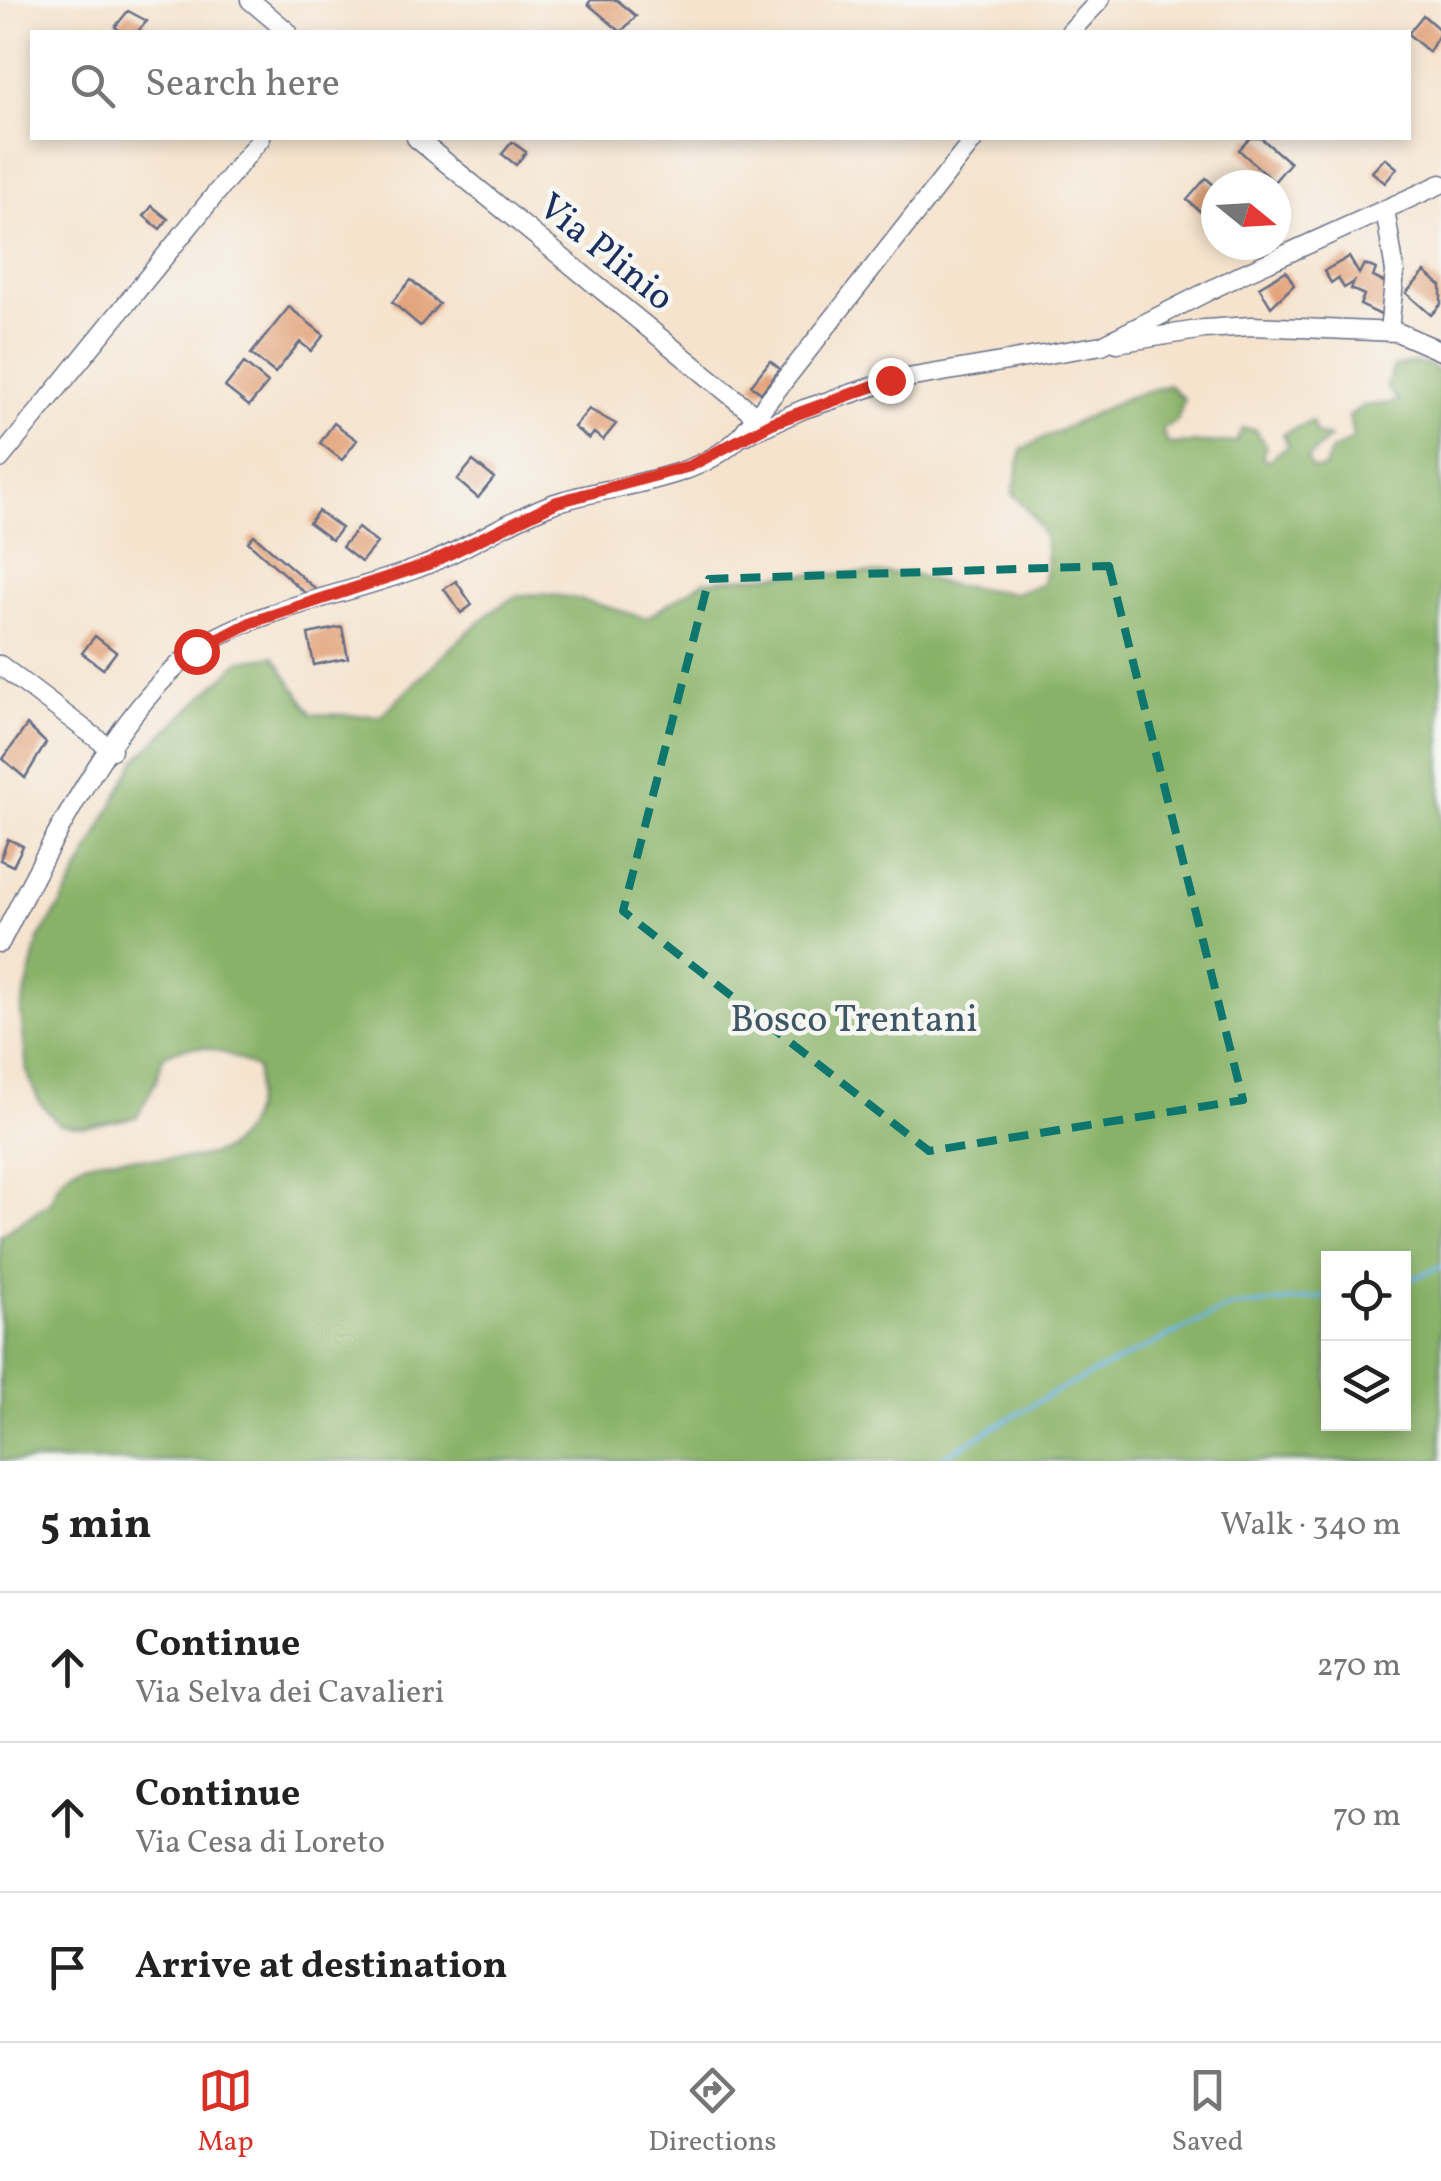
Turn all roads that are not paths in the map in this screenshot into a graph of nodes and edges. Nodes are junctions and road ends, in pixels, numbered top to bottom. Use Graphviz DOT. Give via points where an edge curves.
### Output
graph roads {
  1 [pos="250,0"];
  2 [pos="1100,0"];
  3 [pos="286,30"];
  4 [pos="1072,30"];
  5 [pos="258,140"];
  6 [pos="418,140"];
  7 [pos="973,140"];
  8 [pos="1441,184"];
  9 [pos="1385,210"];
  10 [pos="1389,332"];
  11 [pos="1102,345"];
  12 [pos="1441,351"];
  13 [pos="756,416"];
  14 [pos="739,438"];
  15 [pos="0,459"];
  16 [pos="0,666"];
  17 [pos="112,750"];
  18 [pos="0,943"];
  1 -- 3 [label="street"];
  2 -- 4 [label="street"];
  5 -- 15 [label="street"];
  6 -- 13 [label="street, Via Plinio"];
  7 -- 13 [label="street"];
  8 -- 9 [label="street"];
  9 -- 10 [label="street" via="1395,272"];
  9 -- 11 [label="street"];
  10 -- 11 [label="street" via="1230,326"];
  10 -- 12 [label="street"];
  11 -- 14 [label="street" via="890,380"];
  13 -- 14 [label="street"];
  14 -- 17 [label="street" via="690,466 557,502 428,564 223,634 173,670"];
  16 -- 17 [label="street"];
  17 -- 18 [label="street"];
}
